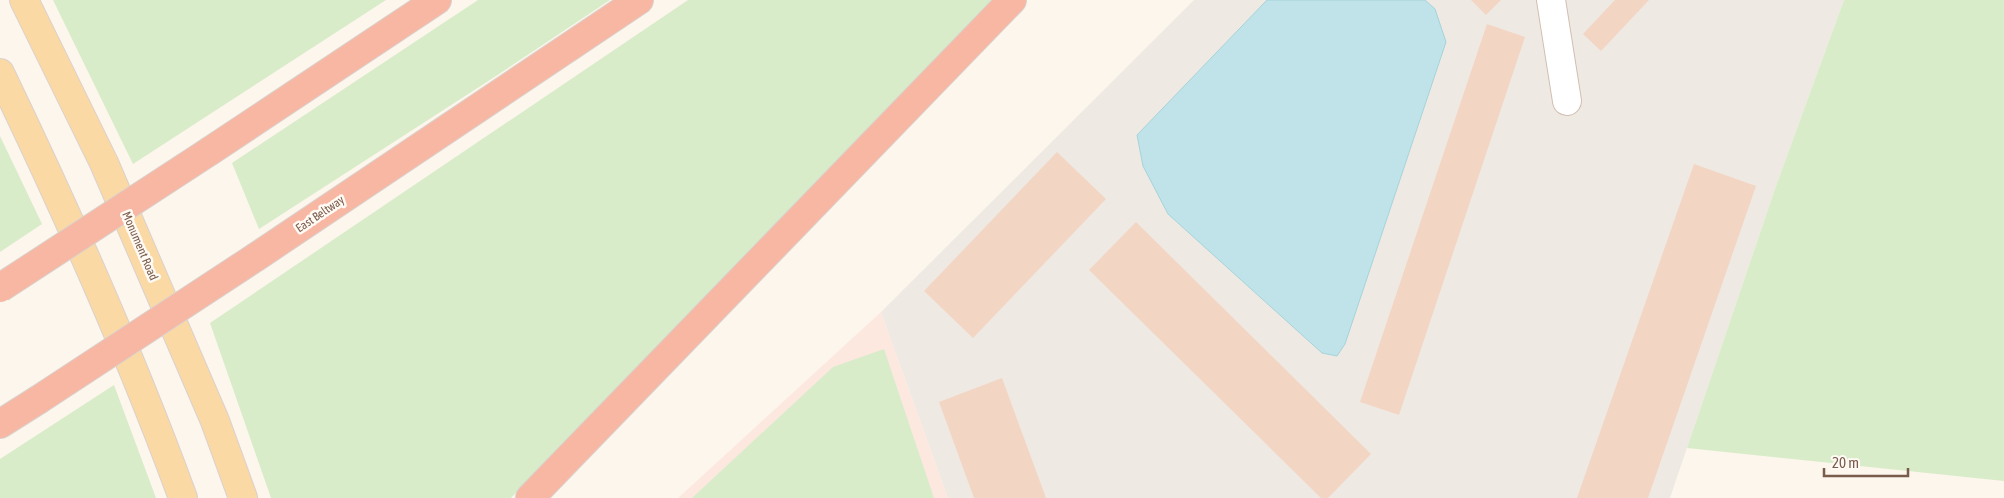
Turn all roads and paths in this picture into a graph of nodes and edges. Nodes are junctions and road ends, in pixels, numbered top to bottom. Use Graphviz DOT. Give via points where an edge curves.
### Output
graph roads {
  1 [pos="24,0"];
  2 [pos="437,0"];
  3 [pos="639,0"];
  4 [pos="1012,0"];
  5 [pos="1552,0"];
  6 [pos="0,73"];
  7 [pos="1567,101"];
  8 [pos="0,288"];
  9 [pos="0,424"];
  10 [pos="183,498"];
  11 [pos="243,498"];
  12 [pos="530,498"];
  1 -- 11 [label="main road, Monument Road" via="104,163 215,421"];
  2 -- 8 [label="highway, bridge"];
  3 -- 9 [label="highway, East Beltway, bridge"];
  4 -- 12 [label="highway"];
  5 -- 7 [label="lane"];
  6 -- 10 [label="main road" via="58,194 154,419"];
}
